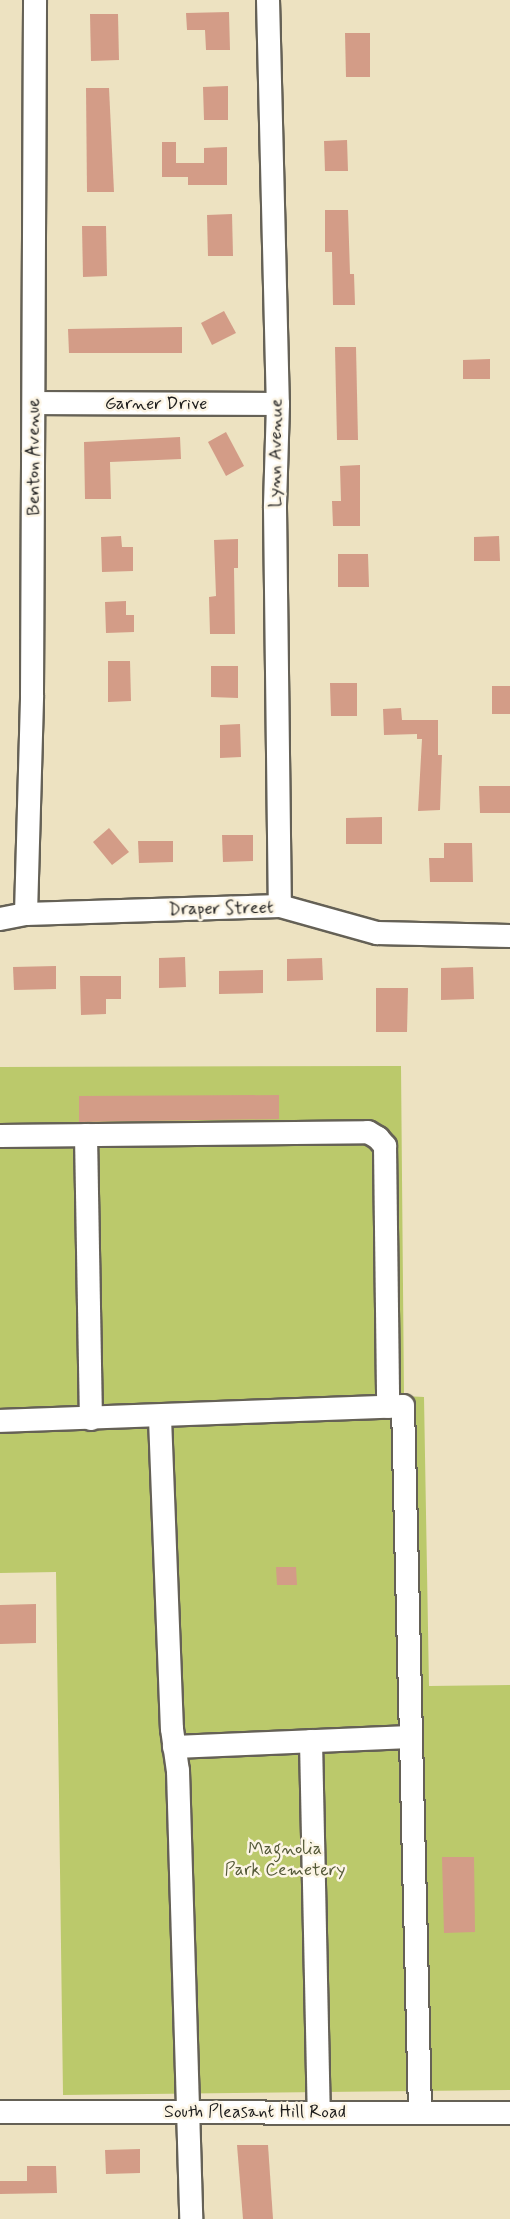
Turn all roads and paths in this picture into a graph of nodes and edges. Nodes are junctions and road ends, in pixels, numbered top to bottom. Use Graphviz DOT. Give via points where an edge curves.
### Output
graph roads {
  1 [pos="35,0"];
  2 [pos="268,0"];
  3 [pos="34,403"];
  4 [pos="278,404"];
  5 [pos="280,906"];
  6 [pos="26,914"];
  7 [pos="0,919"];
  8 [pos="510,936"];
  9 [pos="86,1135"];
  10 [pos="0,1136"];
  11 [pos="388,1407"];
  12 [pos="160,1418"];
  13 [pos="91,1419"];
  14 [pos="0,1421"];
  15 [pos="411,1737"];
  16 [pos="311,1742"];
  17 [pos="174,1747"];
  18 [pos="0,2112"];
  19 [pos="188,2112"];
  20 [pos="319,2112"];
  21 [pos="420,2113"];
  22 [pos="510,2113"];
  23 [pos="191,2219"];
  1 -- 3 [label="street, Benton Avenue"];
  2 -- 4 [label="street, Lynn Avenue"];
  3 -- 4 [label="street, Garner Drive"];
  3 -- 6 [label="street, Benton Avenue"];
  4 -- 5 [label="street, Lynn Avenue" via="275,508"];
  5 -- 6 [label="street, Draper Street"];
  5 -- 8 [label="street, Draper Street" via="377,933"];
  6 -- 7 [label="street, Draper Street"];
  9 -- 10 [label="street"];
  9 -- 11 [label="street" via="368,1132 378,1138 385,1146"];
  9 -- 13 [label="street"];
  11 -- 12 [label="street"];
  11 -- 15 [label="street" via="403,1406"];
  12 -- 13 [label="street"];
  12 -- 17 [label="street"];
  13 -- 14 [label="street"];
  15 -- 16 [label="street"];
  15 -- 21 [label="street"];
  16 -- 17 [label="street"];
  16 -- 20 [label="street"];
  17 -- 19 [label="street"];
  18 -- 19 [label="street, South Pleasant Hill Road"];
  19 -- 20 [label="street, South Pleasant Hill Road"];
  19 -- 23 [label="street"];
  20 -- 21 [label="street, South Pleasant Hill Road"];
  21 -- 22 [label="street, South Pleasant Hill Road"];
}
